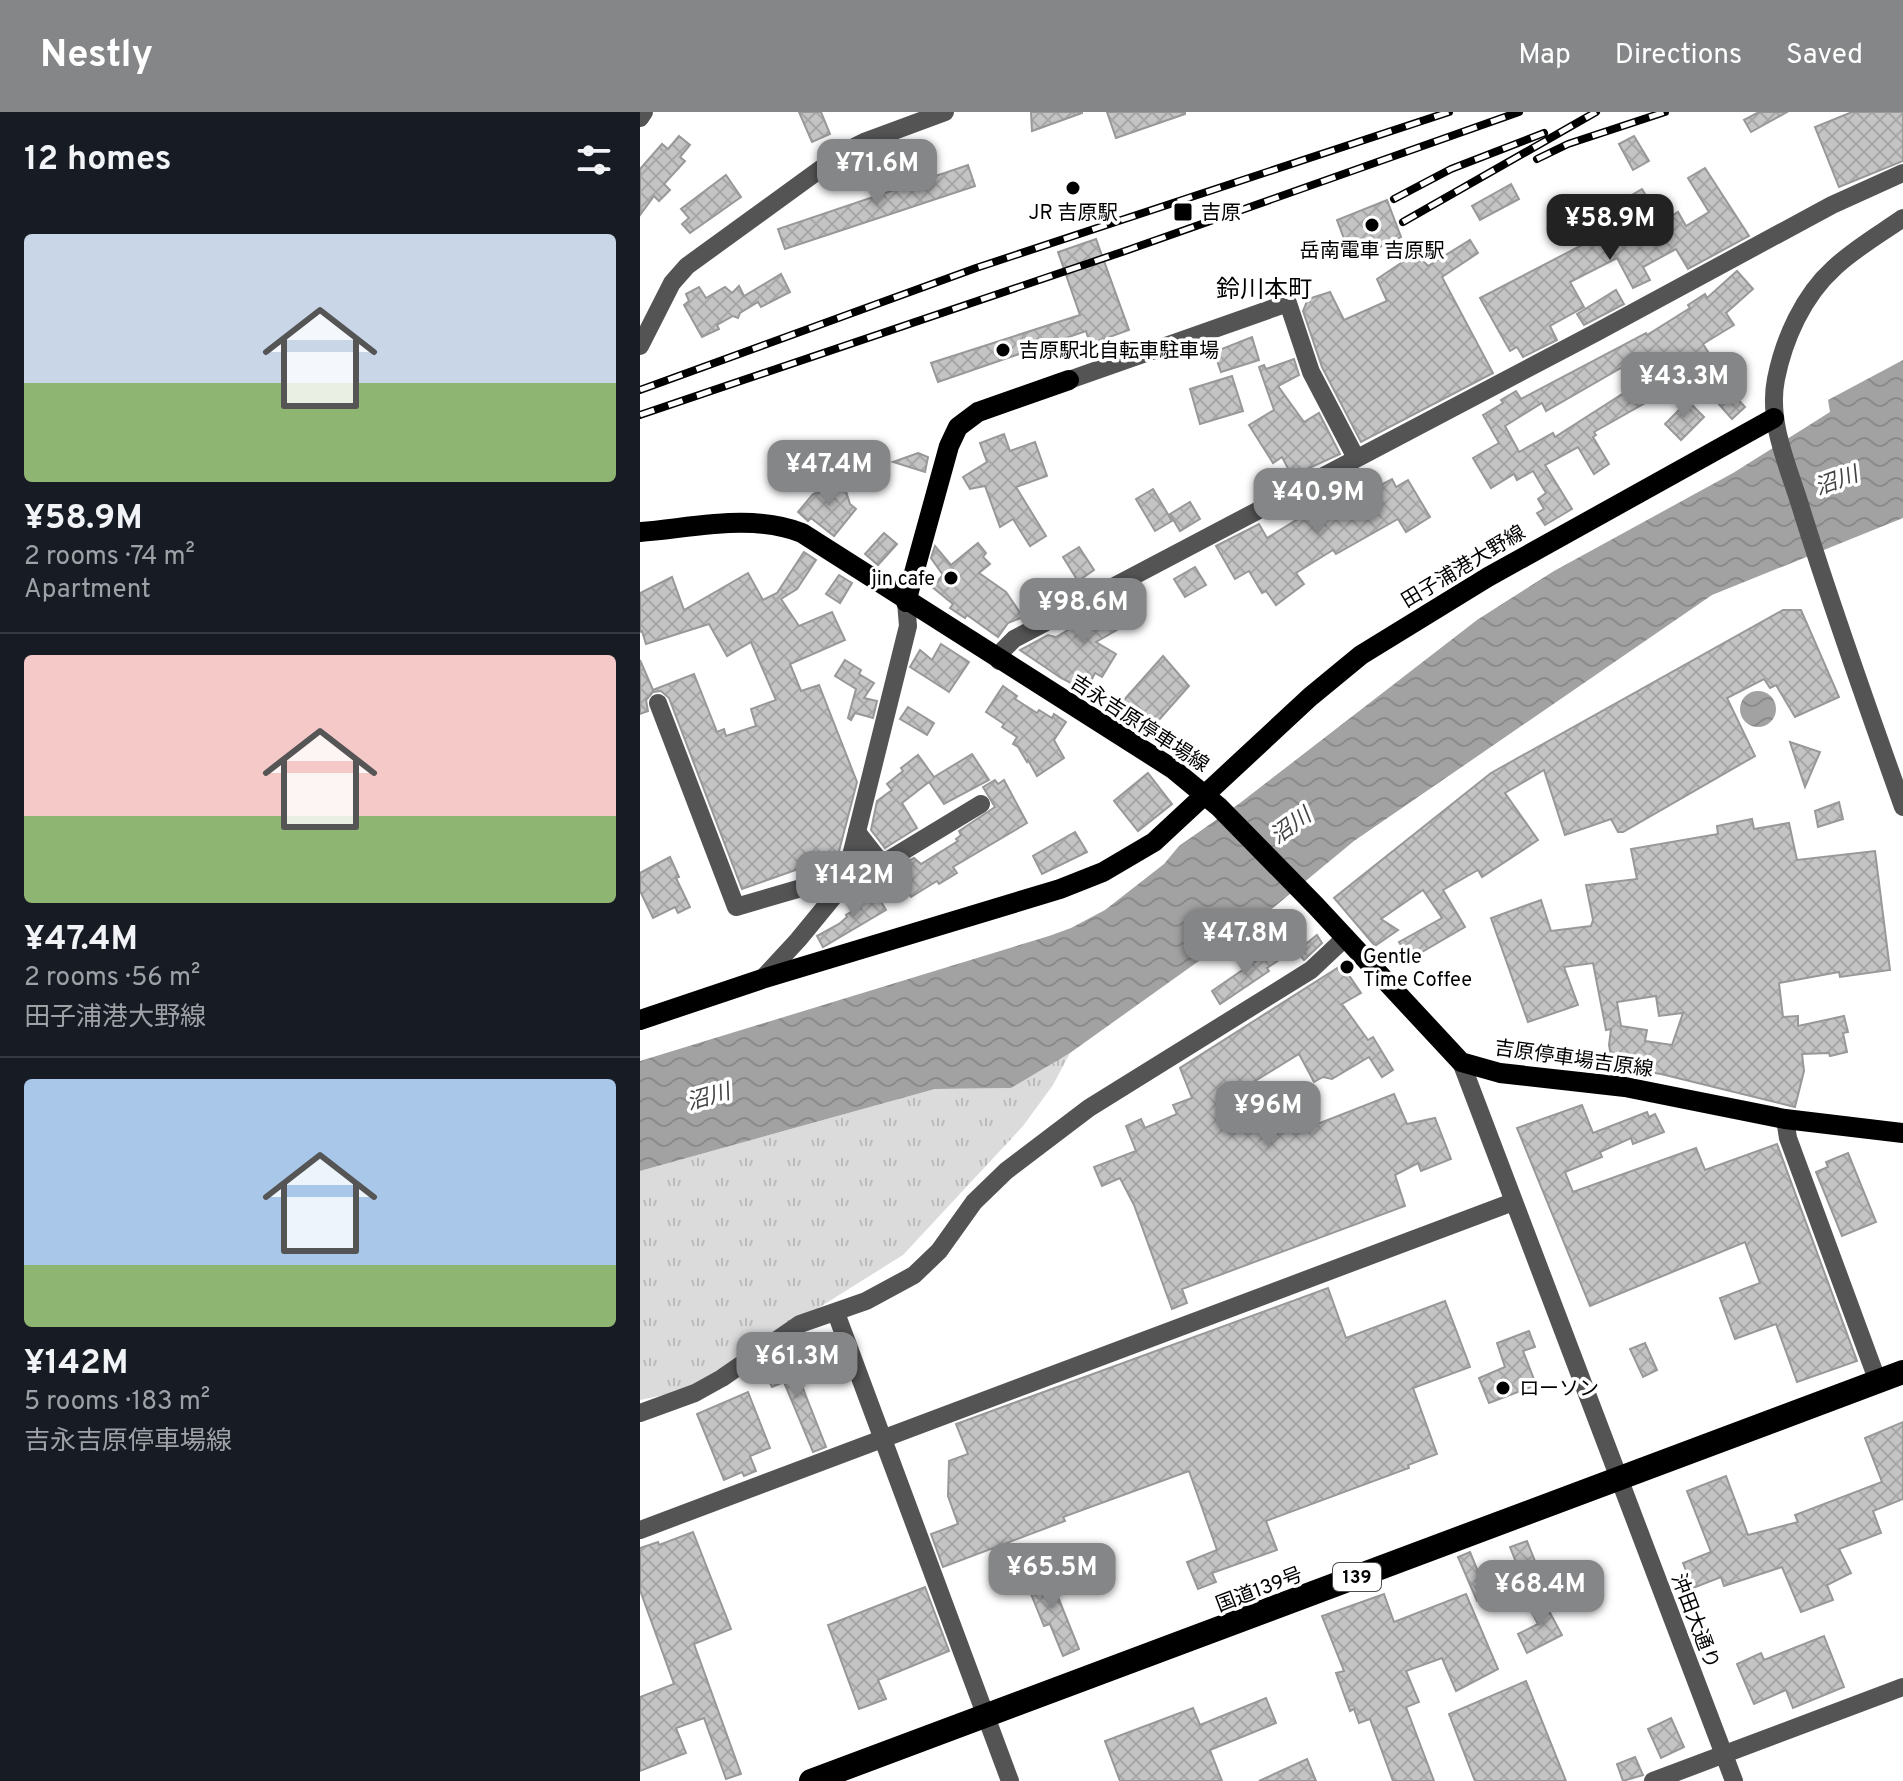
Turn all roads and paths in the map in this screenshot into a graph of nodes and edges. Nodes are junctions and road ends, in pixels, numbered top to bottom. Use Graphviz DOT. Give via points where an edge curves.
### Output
graph roads {
  1 [pos="644,112"];
  2 [pos="945,112"];
  3 [pos="640,118"];
  4 [pos="1903,173"];
  5 [pos="1903,218"];
  6 [pos="640,346"];
  7 [pos="1069,380"];
  8 [pos="1774,418"];
  9 [pos="1356,458"];
  10 [pos="640,532"];
  11 [pos="906,602"];
  12 [pos="999,661"];
  13 [pos="658,703"];
  14 [pos="1212,802"];
  15 [pos="981,804"];
  16 [pos="1903,807"];
  17 [pos="857,832"];
  18 [pos="846,875"];
  19 [pos="1346,937"];
  20 [pos="762,979"];
  21 [pos="640,1020"];
  22 [pos="1461,1062"];
  23 [pos="1785,1119"];
  24 [pos="1903,1133"];
  25 [pos="1513,1202"];
  26 [pos="836,1313"];
  27 [pos="1903,1372"];
  28 [pos="1878,1382"];
  29 [pos="640,1413"];
  30 [pos="883,1438"];
  31 [pos="1617,1478"];
  32 [pos="640,1530"];
  33 [pos="1903,1687"];
  34 [pos="985,1715"];
  35 [pos="1724,1755"];
  36 [pos="811,1781"];
  37 [pos="1010,1781"];
  38 [pos="1653,1781"];
  39 [pos="1734,1781"];
  1 -- 3 [label="street"];
  2 -- 6 [label="street" via="844,152 699,255 672,283"];
  4 -- 9 [label="street" via="1832,205"];
  5 -- 8 [label="street" via="1834,267 1803,307 1775,381"];
  7 -- 9 [label="street" via="1288,303 1311,372"];
  7 -- 11 [label="main road" via="978,412 958,427"];
  8 -- 14 [label="main road, 田子浦港大野線" via="1488,577 1361,655 1310,697"];
  8 -- 16 [label="street" via="1824,584"];
  9 -- 12 [label="street" via="1014,639"];
  10 -- 11 [label="main road" via="760,522 784,526"];
  11 -- 12 [label="main road, 吉永吉原停車場線"];
  11 -- 17 [label="street" via="908,626"];
  12 -- 14 [label="main road, 吉永吉原停車場線" via="1173,769"];
  13 -- 18 [label="street" via="736,907"];
  14 -- 19 [label="main road"];
  14 -- 20 [label="main road, 吉永吉原停車場線" via="1103,872 1060,889"];
  15 -- 17 [label="street" via="882,864"];
  17 -- 18 [label="street"];
  18 -- 20 [label="street" via="844,884"];
  19 -- 22 [label="main road"];
  19 -- 26 [label="street" via="1311,970 1089,1108 1006,1171 914,1275"];
  20 -- 21 [label="main road, 吉永吉原停車場線"];
  22 -- 23 [label="main road, 吉原停車場吉原線" via="1500,1073 1625,1087"];
  22 -- 25 [label="street, 沖田大通り"];
  23 -- 24 [label="main road, 吉原停車場吉原線"];
  23 -- 28 [label="street"];
  25 -- 30 [label="street"];
  25 -- 31 [label="street, 沖田大通り"];
  26 -- 29 [label="street" via="800,1324 695,1393"];
  26 -- 30 [label="street"];
  27 -- 28 [label="highway, 国道139号 / 139"];
  28 -- 31 [label="highway, 国道139号 / 139"];
  30 -- 32 [label="street"];
  30 -- 34 [label="street"];
  31 -- 34 [label="highway, 国道139号 / 139"];
  31 -- 35 [label="street, 沖田大通り"];
  33 -- 35 [label="street"];
  34 -- 36 [label="highway, 国道139号 / 139"];
  34 -- 37 [label="street"];
  35 -- 38 [label="street"];
  35 -- 39 [label="street, 沖田大通り"];
}
